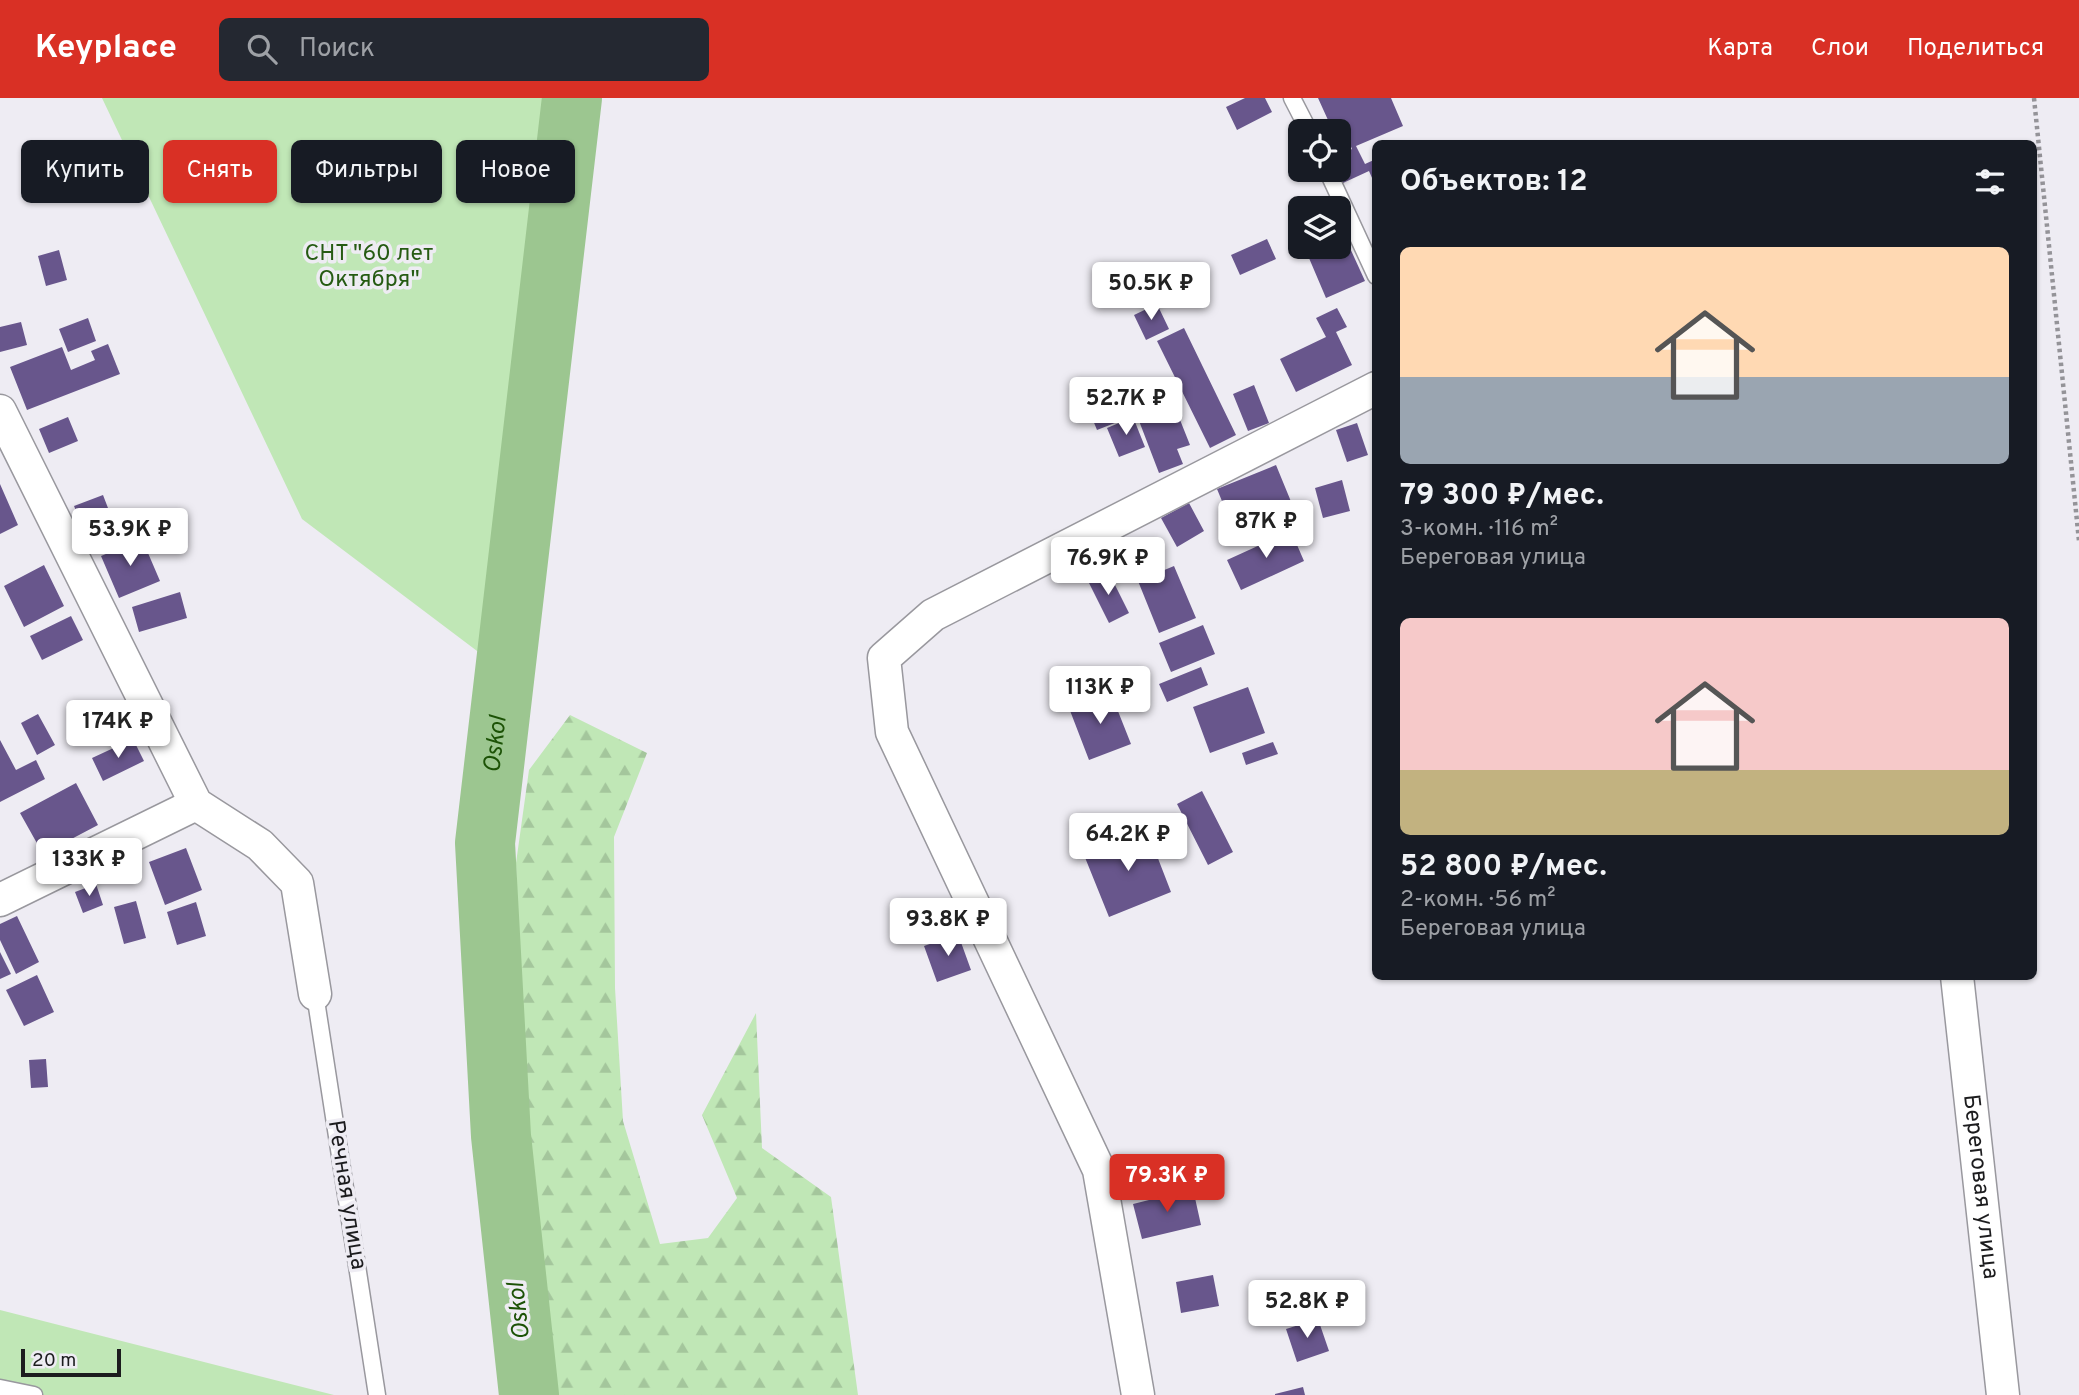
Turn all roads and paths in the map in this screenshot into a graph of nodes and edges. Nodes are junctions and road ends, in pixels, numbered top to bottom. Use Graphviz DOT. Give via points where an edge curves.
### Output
graph roads {
  1 [pos="1292,98"];
  2 [pos="2034,98"];
  3 [pos="1303,119"];
  4 [pos="1333,182"];
  5 [pos="1372,267"];
  6 [pos="1372,390"];
  7 [pos="0,411"];
  8 [pos="2079,541"];
  9 [pos="196,804"];
  10 [pos="0,900"];
  11 [pos="1957,980"];
  12 [pos="315,994"];
  13 [pos="0,1388"];
  14 [pos="34,1395"];
  15 [pos="377,1395"];
  16 [pos="1138,1395"];
  17 [pos="2003,1395"];
  1 -- 3 [label="lane"];
  2 -- 8 [label="path"];
  4 -- 5 [label="lane"];
  6 -- 16 [label="street" via="933,615 884,658 892,732 1099,1170"];
  7 -- 9 [label="street"];
  9 -- 10 [label="street"];
  9 -- 12 [label="street" via="260,845 297,883"];
  11 -- 17 [label="street, Береговая улица"];
  12 -- 15 [label="lane, Речная улица"];
  13 -- 14 [label="lane"];
}
